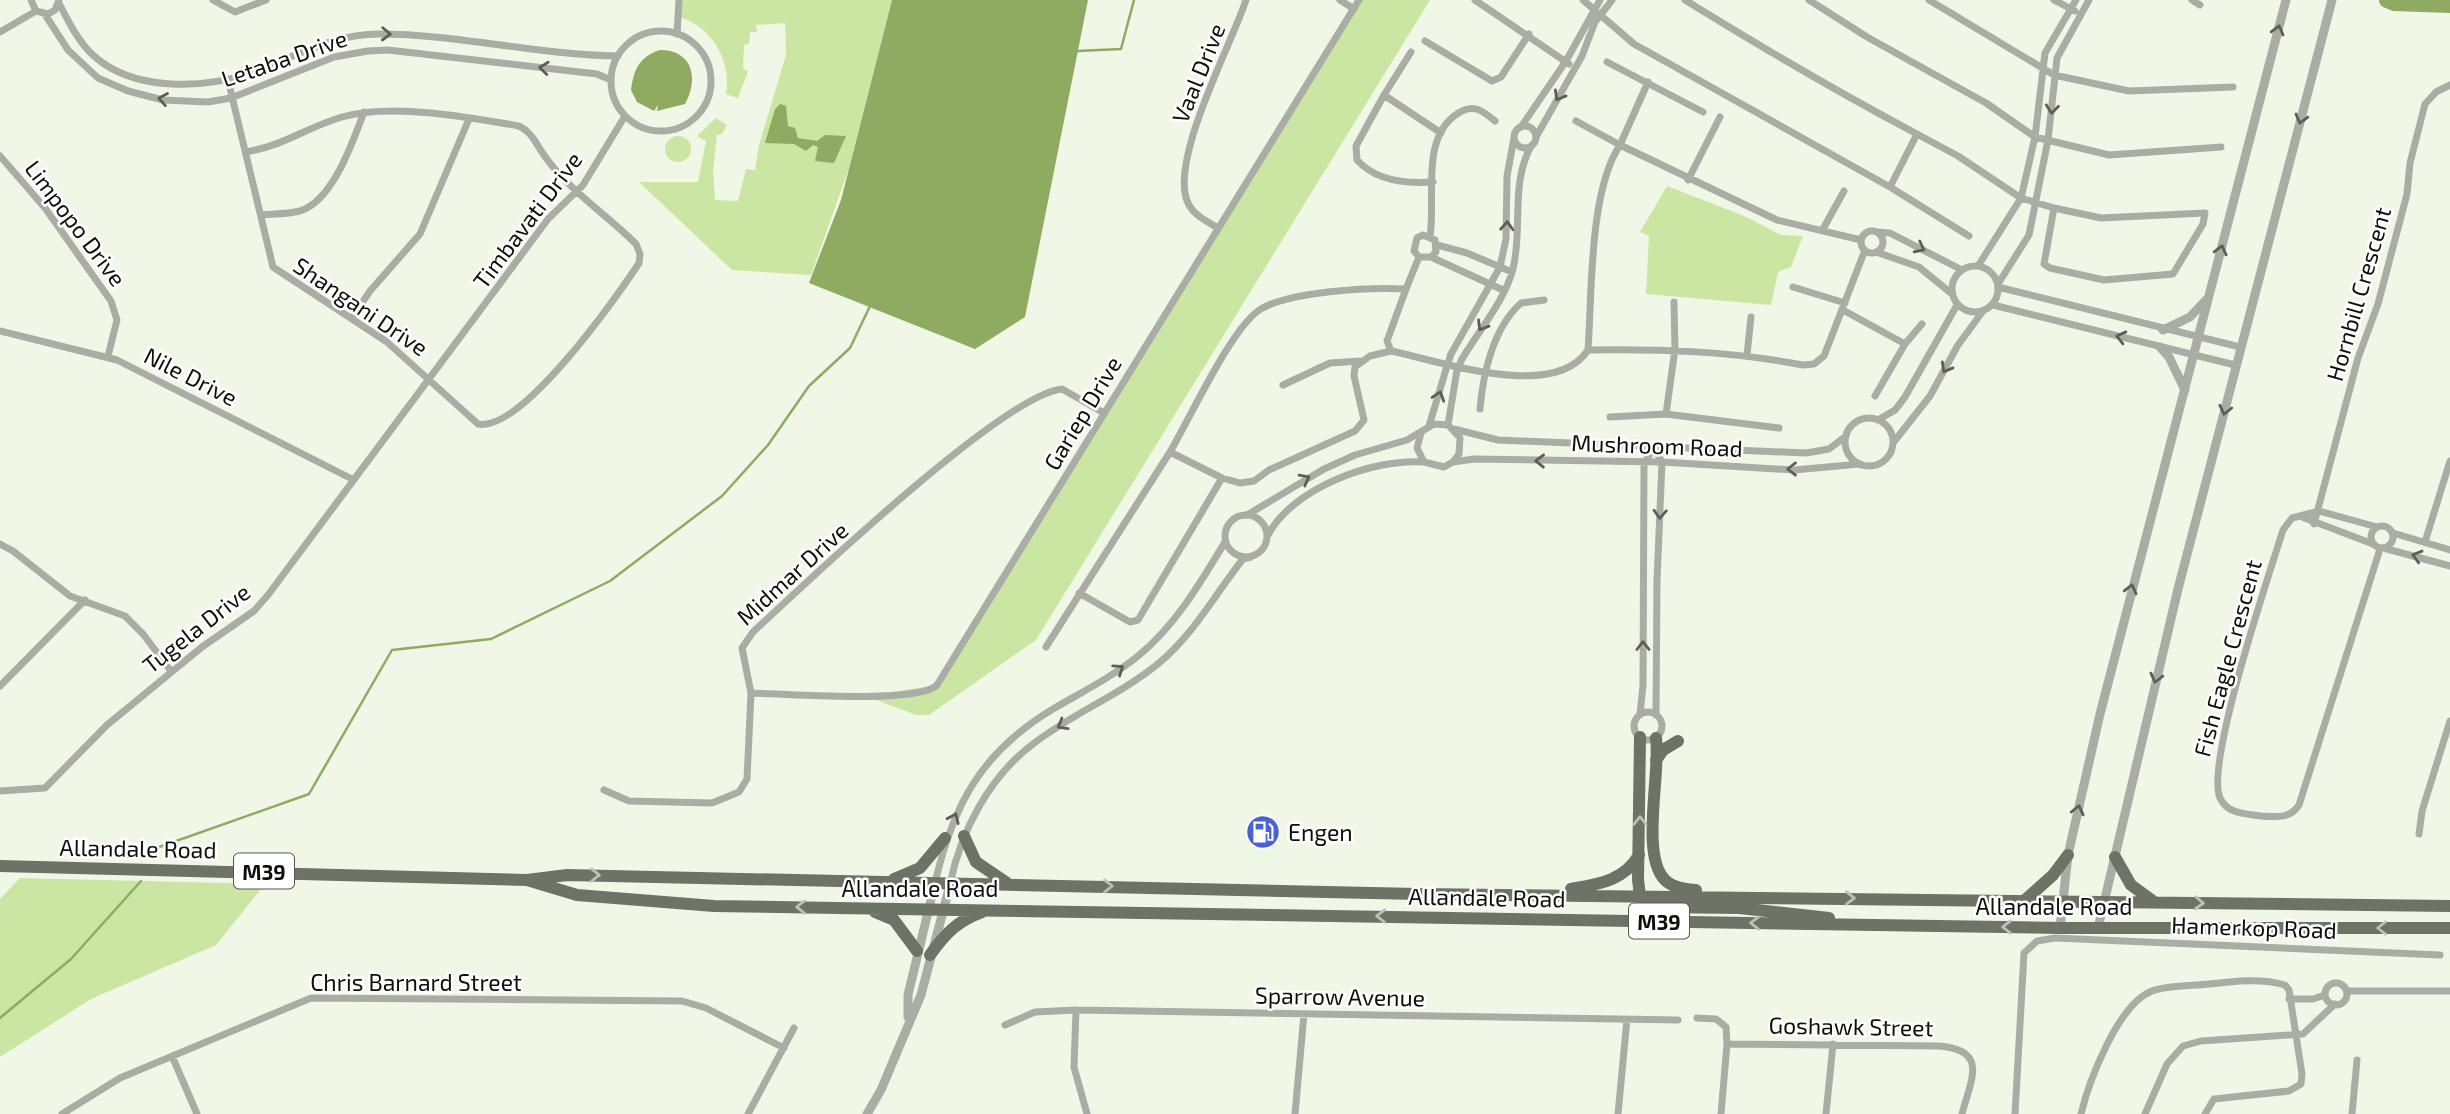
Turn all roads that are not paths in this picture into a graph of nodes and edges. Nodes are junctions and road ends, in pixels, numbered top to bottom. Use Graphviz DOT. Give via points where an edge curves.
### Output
graph roads {
  1 [pos="31,0"];
  2 [pos="214,0"];
  3 [pos="266,0"];
  4 [pos="679,0"];
  5 [pos="1246,0"];
  6 [pos="1340,0"];
  7 [pos="1359,0"];
  8 [pos="1475,0"];
  9 [pos="1584,0"];
  10 [pos="1600,0"];
  11 [pos="1612,0"];
  12 [pos="1685,0"];
  13 [pos="1809,0"];
  14 [pos="1929,0"];
  15 [pos="2054,0"];
  16 [pos="2076,0"];
  17 [pos="2089,0"];
  18 [pos="2192,0"];
  19 [pos="2286,0"];
  20 [pos="59,2"];
  21 [pos="2331,3"];
  22 [pos="2200,5"];
  23 [pos="1593,8"];
  24 [pos="1354,9"];
  25 [pos="2072,10"];
  26 [pos="36,11"];
  27 [pos="44,13"];
  28 [pos="2081,14"];
  29 [pos="1601,15"];
  30 [pos="0,32"];
  31 [pos="677,34"];
  32 [pos="1529,34"];
  33 [pos="1425,41"];
  34 [pos="1411,52"];
  35 [pos="618,56"];
  36 [pos="1566,61"];
  37 [pos="1607,62"];
  38 [pos="1575,68"];
  39 [pos="2042,69"];
  40 [pos="2054,75"];
  41 [pos="228,80"];
  42 [pos="611,80"];
  43 [pos="1648,82"];
  44 [pos="2450,85"];
  45 [pos="2233,87"];
  46 [pos="1384,95"];
  47 [pos="231,98"];
  48 [pos="1703,112"];
  49 [pos="364,113"];
  50 [pos="625,116"];
  51 [pos="1720,117"];
  52 [pos="469,119"];
  53 [pos="1495,121"];
  54 [pos="1576,121"];
  55 [pos="1521,127"];
  56 [pos="1441,133"];
  57 [pos="1917,134"];
  58 [pos="1536,137"];
  59 [pos="2035,137"];
  60 [pos="1514,138"];
  61 [pos="2048,140"];
  62 [pos="1620,145"];
  63 [pos="1531,146"];
  64 [pos="2221,147"];
  65 [pos="246,152"];
  66 [pos="0,156"];
  67 [pos="1688,180"];
  68 [pos="1433,182"];
  69 [pos="1891,187"];
  70 [pos="578,191"];
  71 [pos="1844,191"];
  72 [pos="2021,198"];
  73 [pos="2035,202"];
  74 [pos="2054,208"];
  75 [pos="262,215"];
  76 [pos="1219,228"];
  77 [pos="1823,229"];
  78 [pos="1877,232"];
  79 [pos="1430,236"];
  80 [pos="1969,236"];
  81 [pos="1861,240"];
  82 [pos="1437,245"];
  83 [pos="1865,250"];
  84 [pos="1876,252"];
  85 [pos="1419,257"];
  86 [pos="1431,257"];
  87 [pos="1942,260"];
  88 [pos="1978,266"];
  89 [pos="1500,267"];
  90 [pos="1962,270"];
  91 [pos="1512,272"];
  92 [pos="1931,275"];
  93 [pos="1492,283"];
  94 [pos="1998,286"];
  95 [pos="1793,287"];
  96 [pos="1406,289"];
  97 [pos="1503,290"];
  98 [pos="1952,295"];
  99 [pos="2210,295"];
  100 [pos="1544,300"];
  101 [pos="1674,302"];
  102 [pos="1957,305"];
  103 [pos="1993,305"];
  104 [pos="1844,306"];
  105 [pos="1983,311"];
  106 [pos="1751,317"];
  107 [pos="352,318"];
  108 [pos="1922,324"];
  109 [pos="2163,330"];
  110 [pos="0,331"];
  111 [pos="2199,339"];
  112 [pos="1905,344"];
  113 [pos="2160,347"];
  114 [pos="2240,348"];
  115 [pos="1588,349"];
  116 [pos="1675,349"];
  117 [pos="1391,351"];
  118 [pos="1747,355"];
  119 [pos="108,356"];
  120 [pos="2194,356"];
  121 [pos="1360,361"];
  122 [pos="2235,365"];
  123 [pos="1483,374"];
  124 [pos="432,379"];
  125 [pos="1283,385"];
  126 [pos="2185,390"];
  127 [pos="1875,396"];
  128 [pos="1480,409"];
  129 [pos="1104,413"];
  130 [pos="1666,414"];
  131 [pos="1611,417"];
  132 [pos="1878,420"];
  133 [pos="1429,426"];
  134 [pos="1451,427"];
  135 [pos="1779,428"];
  136 [pos="1421,433"];
  137 [pos="1846,436"];
  138 [pos="1893,443"];
  139 [pos="1654,448"];
  140 [pos="1170,452"];
  141 [pos="2450,461"];
  142 [pos="1424,462"];
  143 [pos="1662,462"];
  144 [pos="1453,463"];
  145 [pos="1644,463"];
  146 [pos="1860,464"];
  147 [pos="1223,478"];
  148 [pos="354,480"];
  149 [pos="2319,511"];
  150 [pos="1247,515"];
  151 [pos="2302,517"];
  152 [pos="2314,524"];
  153 [pos="2377,527"];
  154 [pos="2393,533"];
  155 [pos="1267,537"];
  156 [pos="1226,542"];
  157 [pos="2425,542"];
  158 [pos="0,544"];
  159 [pos="2379,547"];
  160 [pos="2450,550"];
  161 [pos="1251,557"];
  162 [pos="2450,566"];
  163 [pos="1079,593"];
  164 [pos="85,600"];
  165 [pos="1046,647"];
  166 [pos="171,671"];
  167 [pos="0,686"];
  168 [pos="751,693"];
  169 [pos="1640,714"];
  170 [pos="1656,715"];
  171 [pos="2450,721"];
  172 [pos="1640,737"];
  173 [pos="1656,738"];
  174 [pos="1678,741"];
  175 [pos="1656,760"];
  176 [pos="604,790"];
  177 [pos="0,792"];
  178 [pos="2419,834"];
  179 [pos="964,836"];
  180 [pos="945,838"];
  181 [pos="1640,853"];
  182 [pos="2068,855"];
  183 [pos="2115,857"];
  184 [pos="0,866"];
  185 [pos="527,880"];
  186 [pos="883,882"];
  187 [pos="934,883"];
  188 [pos="950,884"];
  189 [pos="1010,885"];
  190 [pos="1539,895"];
  191 [pos="1639,896"];
  192 [pos="1753,897"];
  193 [pos="2024,901"];
  194 [pos="2064,901"];
  195 [pos="2104,902"];
  196 [pos="2154,902"];
  197 [pos="2450,906"];
  198 [pos="928,908"];
  199 [pos="946,908"];
  200 [pos="869,909"];
  201 [pos="992,909"];
  202 [pos="1871,925"];
  203 [pos="2060,928"];
  204 [pos="2098,928"];
  205 [pos="2450,928"];
  206 [pos="917,951"];
  207 [pos="930,955"];
  208 [pos="2440,955"];
  209 [pos="2347,991"];
  210 [pos="2450,991"];
  211 [pos="2325,995"];
  212 [pos="2289,999"];
  213 [pos="2335,1004"];
  214 [pos="1076,1010"];
  215 [pos="1304,1014"];
  216 [pos="1697,1018"];
  217 [pos="908,1019"];
  218 [pos="1627,1020"];
  219 [pos="1678,1020"];
  220 [pos="1005,1025"];
  221 [pos="794,1028"];
  222 [pos="2296,1035"];
  223 [pos="1727,1044"];
  224 [pos="1833,1044"];
  225 [pos="784,1048"];
  226 [pos="172,1056"];
  227 [pos="2357,1060"];
  228 [pos="62,1114"];
  229 [pos="197,1114"];
  230 [pos="748,1114"];
  231 [pos="867,1114"];
  232 [pos="1087,1114"];
  233 [pos="1295,1114"];
  234 [pos="1618,1114"];
  235 [pos="1721,1114"];
  236 [pos="1826,1114"];
  237 [pos="1962,1114"];
  238 [pos="2015,1114"];
  239 [pos="2081,1114"];
  240 [pos="2145,1114"];
  241 [pos="2205,1114"];
  242 [pos="2352,1114"];
  1 -- 26 [label="street"];
  2 -- 3 [label="street" via="235,12"];
  4 -- 31 [label="street"];
  5 -- 76 [label="street, Vaal Drive" via="1197,116 1184,185 1192,210"];
  6 -- 24 [label="street"];
  7 -- 24 [label="street, Gariep Drive"];
  8 -- 32 [label="street"];
  9 -- 23 [label="street"];
  10 -- 23 [label="street"];
  11 -- 29 [label="street"];
  12 -- 57 [label="street" via="1753,38 1801,72"];
  13 -- 59 [label="street" via="1986,103"];
  14 -- 39 [label="street"];
  15 -- 25 [label="street"];
  16 -- 25 [label="street"];
  17 -- 28 [label="street"];
  18 -- 22 [label="street"];
  99 -- 19 [label="street, one-way"];
  20 -- 27 [label="street" via="52,12"];
  20 -- 41 [label="street, Letaba Drive" via="87,48 111,68 179,84"];
  21 -- 114 [label="street, one-way"];
  23 -- 29 [label="street"];
  23 -- 36 [label="street"];
  24 -- 76 [label="street, Gariep Drive"];
  25 -- 28 [label="street"];
  25 -- 39 [label="street" via="2048,46"];
  26 -- 27 [label="street"];
  26 -- 30 [label="street"];
  47 -- 27 [label="street, Letaba Drive, one-way" via="163,100 98,78 68,50"];
  28 -- 40 [label="street" via="2059,52"];
  29 -- 38 [label="street"];
  29 -- 69 [label="street" via="1634,44"];
  31 -- 35 [label="street" via="643,34"];
  31 -- 50 [label="street" via="704,56 710,91 703,107 683,125 657,131 640,127"];
  32 -- 33 [label="street" via="1501,77 1492,81"];
  32 -- 36 [label="street"];
  34 -- 46 [label="street"];
  41 -- 35 [label="street, Letaba Drive, one-way" via="316,45 370,34"];
  35 -- 42 [label="street"];
  36 -- 38 [label="street"];
  36 -- 55 [label="street"];
  37 -- 43 [label="street"];
  38 -- 58 [label="street, one-way"];
  39 -- 40 [label="street"];
  39 -- 59 [label="street"];
  40 -- 45 [label="street" via="2129,91"];
  40 -- 61 [label="street, one-way"];
  41 -- 47 [label="street, Shangani Drive"];
  42 -- 47 [label="street, Letaba Drive, one-way" via="597,74 388,50 334,57"];
  42 -- 50 [label="street" via="617,106"];
  43 -- 48 [label="street"];
  43 -- 62 [label="street"];
  44 -- 149 [label="street, Hornbill Crescent" via="2425,104 2408,191"];
  46 -- 56 [label="street"];
  46 -- 68 [label="street" via="1354,149 1357,159 1374,173 1395,181"];
  47 -- 65 [label="street, Shangani Drive"];
  49 -- 52 [label="street"];
  49 -- 65 [label="street"];
  49 -- 75 [label="street" via="339,172 314,202 300,211"];
  50 -- 70 [label="street, Timbavati Drive"];
  51 -- 67 [label="street"];
  52 -- 70 [label="street" via="527,130 548,161"];
  52 -- 107 [label="street" via="420,234"];
  53 -- 56 [label="street" via="1481,110 1468,108 1452,117"];
  54 -- 62 [label="street"];
  55 -- 58 [label="street" via="1529,127"];
  55 -- 60 [label="street"];
  56 -- 68 [label="street" via="1434,154"];
  57 -- 69 [label="street"];
  57 -- 72 [label="street"];
  58 -- 63 [label="street"];
  59 -- 61 [label="street"];
  59 -- 72 [label="street"];
  60 -- 63 [label="street" via="1520,147"];
  89 -- 60 [label="street, one-way"];
  61 -- 64 [label="street" via="2109,155"];
  61 -- 73 [label="street"];
  62 -- 67 [label="street"];
  62 -- 115 [label="street" via="1600,198"];
  63 -- 91 [label="street" via="1519,175"];
  65 -- 75 [label="street, Shangani Drive"];
  66 -- 119 [label="street, Limpopo Drive" via="45,208 114,307 117,320"];
  67 -- 77 [label="street" via="1777,220"];
  68 -- 79 [label="street"];
  69 -- 80 [label="street"];
  70 -- 124 [label="street, Timbavati Drive" via="548,219"];
  70 -- 124 [label="street, Shangani Drive" via="636,244 640,258 556,374 503,418 483,426"];
  71 -- 77 [label="street"];
  72 -- 73 [label="street"];
  72 -- 88 [label="street"];
  73 -- 74 [label="street"];
  73 -- 94 [label="street" via="2029,236"];
  74 -- 74 [label="street" via="2044,264 2104,281 2173,274 2205,213 2101,218"];
  75 -- 107 [label="street, Shangani Drive" via="268,254 277,272"];
  76 -- 129 [label="street, Gariep Drive"];
  77 -- 81 [label="street"];
  78 -- 81 [label="street" via="1867,232"];
  78 -- 84 [label="street" via="1883,240"];
  78 -- 87 [label="street, one-way" via="1890,233"];
  79 -- 82 [label="street"];
  79 -- 85 [label="street" via="1423,235 1413,244"];
  81 -- 83 [label="street"];
  82 -- 86 [label="street"];
  82 -- 89 [label="street"];
  83 -- 84 [label="street"];
  83 -- 104 [label="street"];
  84 -- 92 [label="street"];
  85 -- 86 [label="street"];
  85 -- 96 [label="street"];
  86 -- 93 [label="street"];
  87 -- 90 [label="street"];
  87 -- 92 [label="street"];
  88 -- 90 [label="street"];
  88 -- 94 [label="street" via="1993,274"];
  89 -- 91 [label="street"];
  89 -- 93 [label="street"];
  90 -- 98 [label="street" via="1952,284"];
  91 -- 97 [label="street"];
  92 -- 98 [label="street"];
  93 -- 97 [label="street"];
  133 -- 93 [label="street, one-way, bridge" via="1451,354"];
  94 -- 103 [label="street"];
  94 -- 109 [label="street"];
  95 -- 104 [label="street"];
  96 -- 117 [label="street" via="1387,341"];
  96 -- 140 [label="street" via="1343,290 1288,299 1258,311 1213,374"];
  97 -- 134 [label="street, one-way, bridge" via="1462,359"];
  98 -- 102 [label="street"];
  99 -- 109 [label="street" via="2190,317"];
  99 -- 111 [label="street"];
  100 -- 123 [label="street" via="1530,300 1516,308"];
  101 -- 116 [label="street"];
  102 -- 105 [label="street" via="1972,313"];
  102 -- 132 [label="street, Mushroom Road" via="1905,397"];
  103 -- 105 [label="street"];
  113 -- 103 [label="street, one-way"];
  104 -- 112 [label="street"];
  104 -- 118 [label="street" via="1824,356 1814,364"];
  105 -- 138 [label="street, Mushroom Road, one-way" via="1930,396"];
  106 -- 118 [label="street"];
  107 -- 124 [label="street, Shangani Drive"];
  108 -- 112 [label="street"];
  109 -- 111 [label="street"];
  110 -- 119 [label="street, Nile Drive"];
  111 -- 114 [label="street"];
  111 -- 120 [label="street"];
  112 -- 127 [label="street"];
  113 -- 120 [label="street"];
  113 -- 126 [label="street"];
  114 -- 122 [label="street"];
  115 -- 116 [label="street"];
  115 -- 123 [label="street" via="1570,368 1559,372"];
  116 -- 118 [label="street"];
  116 -- 130 [label="street"];
  117 -- 121 [label="street"];
  117 -- 123 [label="street"];
  119 -- 148 [label="street, Nile Drive"];
  120 -- 122 [label="street"];
  120 -- 126 [label="street"];
  121 -- 125 [label="street" via="1329,363"];
  121 -- 147 [label="street" via="1354,376 1364,420 1360,428 1254,481"];
  122 -- 183 [label="street, one-way"];
  123 -- 128 [label="street"];
  124 -- 148 [label="street, Tugela Drive"];
  182 -- 126 [label="street, one-way" via="2103,701"];
  129 -- 168 [label="street, Gariep Drive" via="933,689 866,696"];
  129 -- 168 [label="street, Midmar Drive" via="1066,390 1055,390 975,439 747,638 741,652"];
  130 -- 131 [label="street"];
  130 -- 135 [label="street"];
  132 -- 137 [label="street, Mushroom Road" via="1861,420"];
  132 -- 138 [label="street" via="1891,432"];
  133 -- 134 [label="street"];
  133 -- 136 [label="street"];
  134 -- 139 [label="street, Mushroom Road" via="1498,440"];
  134 -- 144 [label="street" via="1460,438 1461,449"];
  136 -- 142 [label="street" via="1417,448"];
  150 -- 136 [label="street, one-way" via="1324,469"];
  137 -- 139 [label="street, Mushroom Road" via="1829,449 1806,453"];
  137 -- 146 [label="street" via="1848,453"];
  138 -- 146 [label="street, Mushroom Road" via="1882,462"];
  139 -- 143 [label="street"];
  139 -- 145 [label="street"];
  140 -- 147 [label="street"];
  140 -- 163 [label="street"];
  141 -- 157 [label="street"];
  142 -- 144 [label="street" via="1439,467"];
  142 -- 155 [label="street" via="1392,462 1331,483 1286,510"];
  143 -- 145 [label="street, Mushroom Road"];
  146 -- 143 [label="street, Mushroom Road, one-way" via="1794,470"];
  143 -- 170 [label="street, one-way"];
  145 -- 144 [label="street, Mushroom Road, one-way"];
  169 -- 145 [label="street, one-way"];
  147 -- 163 [label="street" via="1138,620 1130,622"];
  148 -- 166 [label="street, Tugela Drive" via="258,607"];
  149 -- 151 [label="street, Fish Eagle Crescent"];
  149 -- 152 [label="street, Hornbill Crescent"];
  149 -- 153 [label="street"];
  150 -- 155 [label="street" via="1262,522"];
  150 -- 156 [label="street" via="1228,525"];
  151 -- 152 [label="street"];
  151 -- 159 [label="street, Fish Eagle Crescent" via="2290,519 2283,530 2217,762 2220,800 2232,811 2276,817 2293,813 2299,805"];
  152 -- 159 [label="street"];
  153 -- 154 [label="street" via="2388,527"];
  153 -- 159 [label="street" via="2372,533"];
  154 -- 157 [label="street"];
  154 -- 159 [label="street" via="2391,545"];
  155 -- 161 [label="street" via="1264,547"];
  156 -- 161 [label="street" via="1235,555"];
  180 -- 156 [label="street, one-way" via="968,788 1002,747 1141,654 1188,599"];
  157 -- 160 [label="street"];
  158 -- 164 [label="street" via="70,596"];
  162 -- 159 [label="street, one-way"];
  161 -- 179 [label="street, one-way" via="1243,559 1162,660 1128,687 1042,737 1014,761 982,801"];
  163 -- 165 [label="street"];
  164 -- 166 [label="street" via="125,616"];
  164 -- 167 [label="street"];
  166 -- 177 [label="street, Tugela Drive" via="107,725 45,788"];
  168 -- 176 [label="street, Midmar Drive" via="747,779 739,792 712,803 629,801"];
  169 -- 170 [label="street"];
  169 -- 172 [label="street" via="1634,726"];
  170 -- 173 [label="street" via="1661,727"];
  171 -- 178 [label="street"];
  172 -- 173 [label="street"];
  181 -- 172 [label="main road, one-way"];
  173 -- 175 [label="main road"];
  174 -- 175 [label="main road"];
  175 -- 192 [label="main road" via="1654,843 1660,873 1674,886"];
  179 -- 188 [label="street"];
  179 -- 189 [label="main road" via="976,862"];
  180 -- 186 [label="main road" via="920,868"];
  180 -- 187 [label="street"];
  181 -- 190 [label="main road" via="1630,868 1613,880"];
  181 -- 191 [label="main road"];
  182 -- 193 [label="main road"];
  182 -- 194 [label="street"];
  183 -- 195 [label="street"];
  183 -- 196 [label="main road" via="2131,885"];
  184 -- 185 [label="main road, Allandale Road / M39"];
  185 -- 186 [label="main road, Allandale Road / M39, one-way" via="568,875"];
  200 -- 185 [label="main road, Allandale Road / M39, one-way" via="714,906 577,895"];
  186 -- 187 [label="main road, Allandale Road / M39"];
  187 -- 188 [label="main road, Allandale Road / M39"];
  187 -- 198 [label="street"];
  188 -- 189 [label="main road, Allandale Road / M39"];
  188 -- 199 [label="street"];
  189 -- 190 [label="main road, Allandale Road / M39, one-way"];
  190 -- 191 [label="main road, Allandale Road / M39"];
  191 -- 192 [label="main road, Allandale Road / M39"];
  191 -- 202 [label="main road" via="1641,903 1650,907 1802,913"];
  192 -- 193 [label="main road, Allandale Road / M39, one-way"];
  193 -- 194 [label="main road, Allandale Road / M39"];
  194 -- 195 [label="main road, Allandale Road / M39"];
  194 -- 203 [label="street"];
  195 -- 196 [label="main road, Allandale Road / M39"];
  195 -- 204 [label="street"];
  196 -- 197 [label="main road, Allandale Road / M39, one-way"];
  198 -- 199 [label="main road, Allandale Road / M39"];
  198 -- 200 [label="main road, Allandale Road / M39"];
  198 -- 206 [label="street"];
  199 -- 201 [label="main road, Allandale Road / M39"];
  199 -- 207 [label="street"];
  200 -- 206 [label="main road" via="894,920"];
  202 -- 201 [label="main road, Allandale Road / M39, one-way"];
  201 -- 207 [label="main road" via="963,918"];
  203 -- 202 [label="main road, Allandale Road / M39, one-way"];
  203 -- 204 [label="main road, Allandale Road / M39"];
  205 -- 204 [label="main road, Allandale Road / M39, one-way"];
  206 -- 217 [label="street"];
  207 -- 217 [label="street" via="921,995"];
  208 -- 238 [label="street, Hamerkop Road" via="2055,938 2037,941 2024,953"];
  209 -- 210 [label="street"];
  209 -- 211 [label="street" via="2335,983"];
  209 -- 213 [label="street" via="2345,1000"];
  211 -- 212 [label="street"];
  211 -- 213 [label="street"];
  212 -- 222 [label="street"];
  212 -- 239 [label="street" via="2285,985 2262,982 2151,991 2122,1020 2090,1082"];
  213 -- 222 [label="street" via="2308,1031"];
  214 -- 215 [label="street, Sparrow Avenue"];
  214 -- 220 [label="street, Sparrow Avenue" via="1035,1012"];
  214 -- 232 [label="street" via="1074,1067"];
  215 -- 218 [label="street, Sparrow Avenue"];
  215 -- 233 [label="street"];
  216 -- 223 [label="street" via="1723,1022"];
  217 -- 231 [label="street"];
  218 -- 219 [label="street, Sparrow Avenue"];
  218 -- 234 [label="street"];
  221 -- 225 [label="street"];
  222 -- 240 [label="street" via="2183,1046 2167,1064"];
  222 -- 241 [label="street" via="2302,1074 2297,1089 2214,1099"];
  223 -- 224 [label="street, Goshawk Street"];
  223 -- 235 [label="street"];
  224 -- 236 [label="street"];
  224 -- 237 [label="street, Goshawk Street" via="1953,1047 1971,1057 1972,1074"];
  225 -- 226 [label="street, Chris Barnard Street" via="706,1008 682,1001 330,998 301,1001"];
  225 -- 230 [label="street"];
  226 -- 228 [label="street, Chris Barnard Street" via="120,1078"];
  226 -- 229 [label="street"];
  227 -- 242 [label="street"];
}
